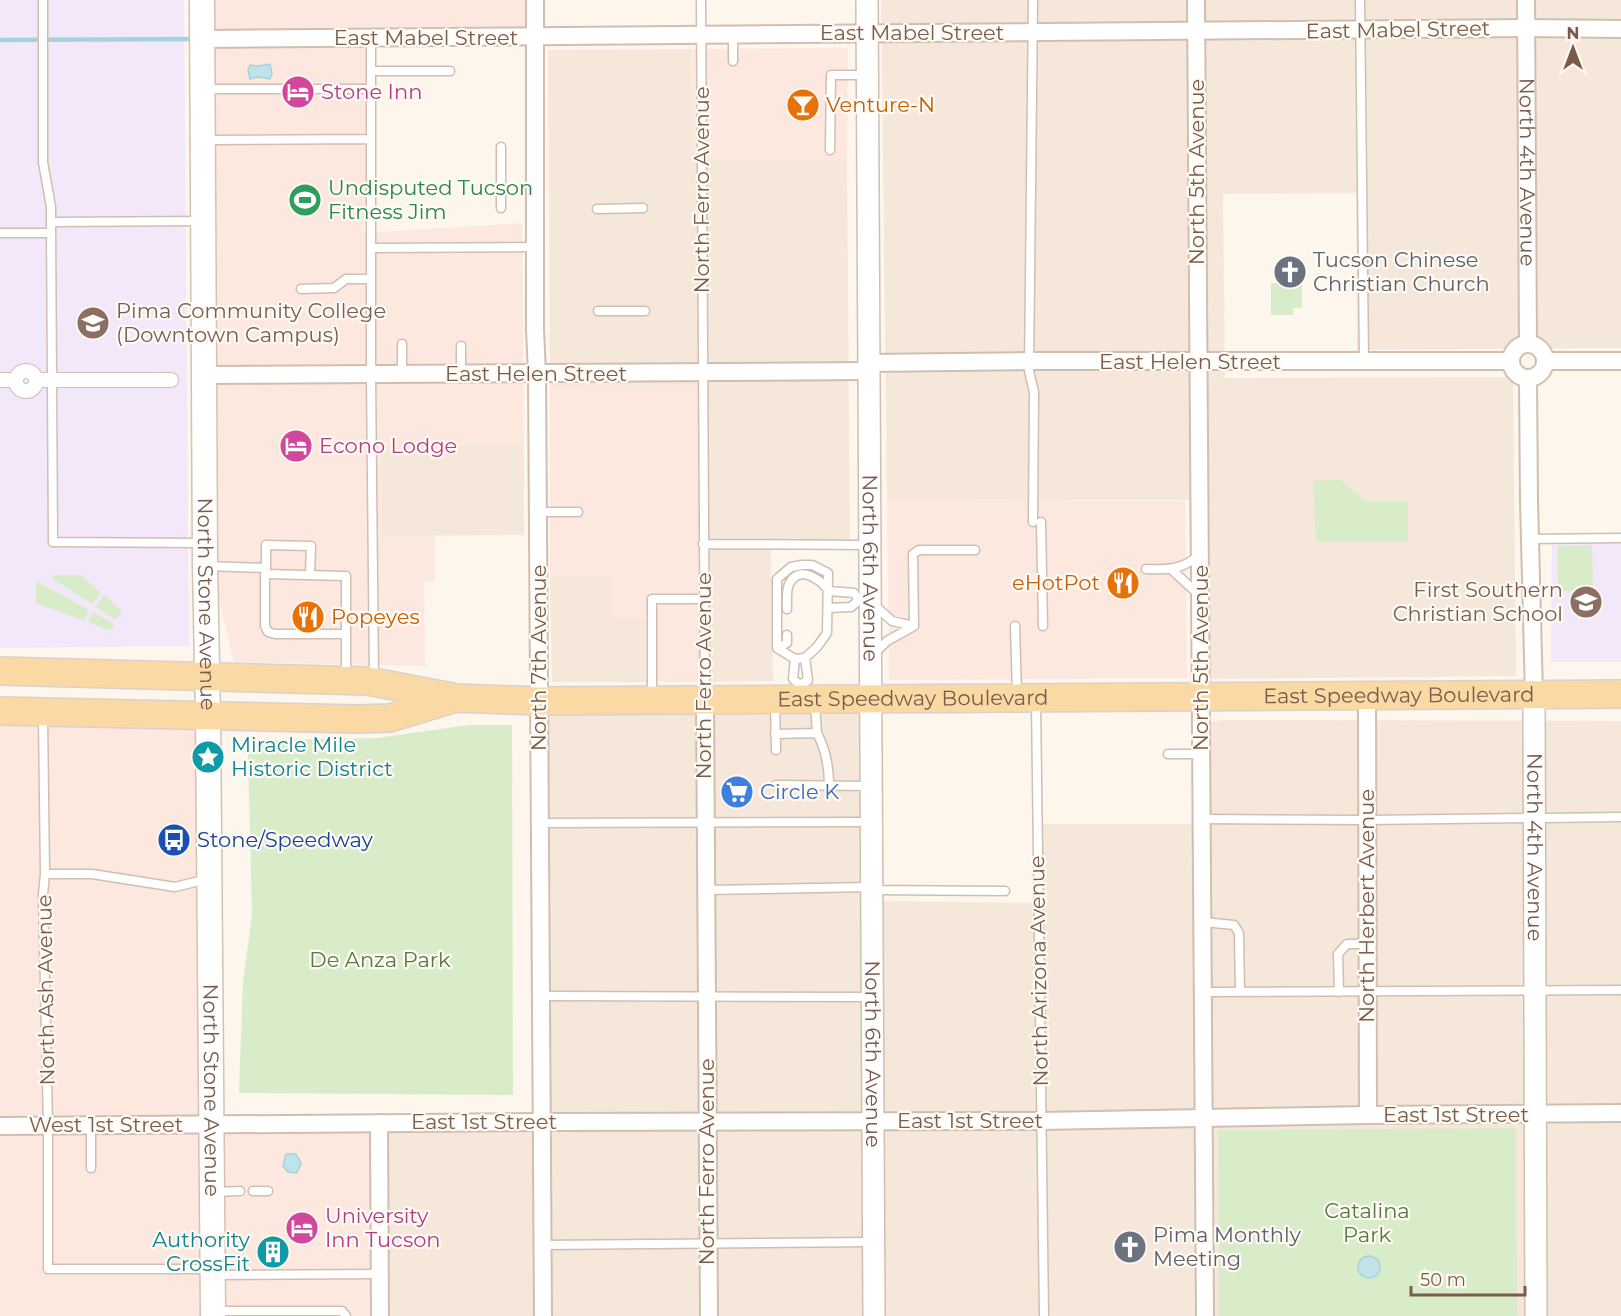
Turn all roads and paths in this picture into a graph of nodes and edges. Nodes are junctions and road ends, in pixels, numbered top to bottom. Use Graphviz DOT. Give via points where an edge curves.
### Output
graph roads {
  1 [pos="44,0"];
  2 [pos="202,0"];
  3 [pos="535,0"];
  4 [pos="701,0"];
  5 [pos="867,0"];
  6 [pos="1033,0"];
  7 [pos="1196,0"];
  8 [pos="1360,0"];
  9 [pos="1526,0"];
  10 [pos="1526,28"];
  11 [pos="1621,29"];
  12 [pos="1360,30"];
  13 [pos="1033,32"];
  14 [pos="1196,32"];
  15 [pos="867,33"];
  16 [pos="701,35"];
  17 [pos="733,35"];
  18 [pos="534,37"];
  19 [pos="371,38"];
  20 [pos="202,39"];
  21 [pos="733,61"];
  22 [pos="371,71"];
  23 [pos="450,71"];
  24 [pos="867,75"];
  25 [pos="202,89"];
  26 [pos="371,89"];
  27 [pos="371,139"];
  28 [pos="203,140"];
  29 [pos="501,147"];
  30 [pos="830,150"];
  31 [pos="501,208"];
  32 [pos="643,208"];
  33 [pos="597,209"];
  34 [pos="204,221"];
  35 [pos="51,222"];
  36 [pos="0,233"];
  37 [pos="51,233"];
  38 [pos="536,247"];
  39 [pos="371,248"];
  40 [pos="371,279"];
  41 [pos="301,289"];
  42 [pos="598,311"];
  43 [pos="645,311"];
  44 [pos="402,344"];
  45 [pos="1528,344"];
  46 [pos="461,346"];
  47 [pos="1029,361"];
  48 [pos="1511,361"];
  49 [pos="1545,361"];
  50 [pos="1621,361"];
  51 [pos="1199,362"];
  52 [pos="1364,362"];
  53 [pos="868,367"];
  54 [pos="703,373"];
  55 [pos="537,374"];
  56 [pos="204,375"];
  57 [pos="371,375"];
  58 [pos="402,375"];
  59 [pos="461,375"];
  60 [pos="1528,378"];
  61 [pos="0,380"];
  62 [pos="52,380"];
  63 [pos="171,380"];
  64 [pos="538,512"];
  65 [pos="578,512"];
  66 [pos="1621,538"];
  67 [pos="1530,539"];
  68 [pos="703,544"];
  69 [pos="869,545"];
  70 [pos="975,550"];
  71 [pos="1201,552"];
  72 [pos="205,555"];
  73 [pos="1146,569"];
  74 [pos="1172,570"];
  75 [pos="265,571"];
  76 [pos="310,575"];
  77 [pos="829,591"];
  78 [pos="1201,597"];
  79 [pos="704,598"];
  80 [pos="864,600"];
  81 [pos="828,608"];
  82 [pos="787,609"];
  83 [pos="914,626"];
  84 [pos="1015,626"];
  85 [pos="1042,626"];
  86 [pos="346,634"];
  87 [pos="787,635"];
  88 [pos="777,648"];
  89 [pos="805,658"];
  90 [pos="869,658"];
  91 [pos="795,659"];
  92 [pos="0,671"];
  93 [pos="207,676"];
  94 [pos="346,680"];
  95 [pos="385,684"];
  96 [pos="1621,694"];
  97 [pos="1534,695"];
  98 [pos="798,696"];
  99 [pos="1201,696"];
  100 [pos="1367,697"];
  101 [pos="456,698"];
  102 [pos="870,698"];
  103 [pos="1026,698"];
  104 [pos="652,700"];
  105 [pos="705,700"];
  106 [pos="539,701"];
  107 [pos="0,711"];
  108 [pos="43,712"];
  109 [pos="208,717"];
  110 [pos="817,733"];
  111 [pos="776,734"];
  112 [pos="776,750"];
  113 [pos="1168,754"];
  114 [pos="1202,754"];
  115 [pos="776,785"];
  116 [pos="829,785"];
  117 [pos="870,786"];
  118 [pos="1621,817"];
  119 [pos="1534,818"];
  120 [pos="1202,819"];
  121 [pos="1367,820"];
  122 [pos="705,822"];
  123 [pos="870,822"];
  124 [pos="540,823"];
  125 [pos="45,874"];
  126 [pos="209,878"];
  127 [pos="871,889"];
  128 [pos="706,890"];
  129 [pos="1005,891"];
  130 [pos="1203,922"];
  131 [pos="1367,944"];
  132 [pos="1535,990"];
  133 [pos="1621,990"];
  134 [pos="1203,992"];
  135 [pos="1240,992"];
  136 [pos="1339,992"];
  137 [pos="1367,992"];
  138 [pos="541,996"];
  139 [pos="706,996"];
  140 [pos="872,997"];
  141 [pos="1621,1113"];
  142 [pos="1368,1115"];
  143 [pos="1535,1115"];
  144 [pos="1204,1119"];
  145 [pos="707,1121"];
  146 [pos="873,1121"];
  147 [pos="1040,1121"];
  148 [pos="542,1122"];
  149 [pos="379,1123"];
  150 [pos="212,1125"];
  151 [pos="0,1126"];
  152 [pos="48,1126"];
  153 [pos="91,1126"];
  154 [pos="91,1168"];
  155 [pos="240,1191"];
  156 [pos="253,1191"];
  157 [pos="268,1191"];
  158 [pos="212,1192"];
  159 [pos="874,1242"];
  160 [pos="543,1245"];
  161 [pos="708,1245"];
  162 [pos="212,1272"];
  163 [pos="381,1274"];
  164 [pos="344,1313"];
  165 [pos="213,1314"];
  166 [pos="380,1316"];
  167 [pos="543,1316"];
  168 [pos="709,1316"];
  169 [pos="874,1316"];
  170 [pos="1044,1316"];
  171 [pos="1205,1316"];
  172 [pos="1536,1316"];
  1 -- 35 [label="lane" via="44,162"];
  2 -- 20 [label="main road, North Stone Avenue"];
  3 -- 18 [label="street, North 7th Avenue"];
  4 -- 16 [label="lane, North Ferro Avenue"];
  5 -- 15 [label="street, North 6th Avenue"];
  6 -- 13 [label="lane"];
  7 -- 14 [label="street, North 5th Avenue"];
  8 -- 12 [label="lane"];
  9 -- 10 [label="street, North 4th Avenue"];
  10 -- 11 [label="street, East Mabel Street"];
  10 -- 12 [label="street, East Mabel Street"];
  10 -- 45 [label="street, North 4th Avenue"];
  12 -- 14 [label="street, East Mabel Street"];
  12 -- 52 [label="lane"];
  13 -- 14 [label="street, East Mabel Street"];
  13 -- 15 [label="street, East Mabel Street"];
  13 -- 47 [label="lane"];
  14 -- 51 [label="street, North 5th Avenue"];
  15 -- 17 [label="street, East Mabel Street"];
  15 -- 24 [label="street, North 6th Avenue"];
  16 -- 17 [label="street, East Mabel Street"];
  16 -- 18 [label="street, East Mabel Street"];
  16 -- 54 [label="lane, North Ferro Avenue"];
  17 -- 21 [label="lane"];
  18 -- 19 [label="street, East Mabel Street"];
  18 -- 38 [label="street, North 7th Avenue"];
  19 -- 20 [label="street, East Mabel Street"];
  19 -- 22 [label="lane"];
  20 -- 25 [label="main road, North Stone Avenue"];
  22 -- 23 [label="lane"];
  22 -- 26 [label="lane"];
  24 -- 30 [label="lane" via="831,75"];
  24 -- 53 [label="street, North 6th Avenue"];
  25 -- 26 [label="lane"];
  25 -- 28 [label="main road, North Stone Avenue"];
  26 -- 27 [label="lane"];
  27 -- 28 [label="lane"];
  27 -- 39 [label="lane"];
  28 -- 34 [label="main road, North Stone Avenue"];
  29 -- 31 [label="lane"];
  32 -- 33 [label="lane"];
  34 -- 35 [label="lane"];
  34 -- 56 [label="main road, North Stone Avenue"];
  35 -- 37 [label="lane"];
  36 -- 37 [label="lane"];
  37 -- 62 [label="lane"];
  38 -- 39 [label="lane"];
  38 -- 55 [label="street, North 7th Avenue"];
  39 -- 40 [label="lane"];
  40 -- 41 [label="lane" via="346,279 334,288"];
  40 -- 57 [label="lane"];
  42 -- 43 [label="lane"];
  44 -- 58 [label="lane"];
  45 -- 48 [label="street" via="1517,348"];
  45 -- 49 [label="street" via="1540,348"];
  46 -- 59 [label="lane"];
  47 -- 51 [label="street, East Helen Street"];
  47 -- 53 [label="street, East Helen Street"];
  47 -- 85 [label="lane" via="1034,392"];
  48 -- 52 [label="street, East Helen Street"];
  48 -- 60 [label="street" via="1517,374"];
  49 -- 50 [label="street"];
  49 -- 60 [label="street" via="1539,374"];
  51 -- 52 [label="street, East Helen Street"];
  51 -- 71 [label="street, North 5th Avenue"];
  53 -- 54 [label="street, East Helen Street"];
  53 -- 69 [label="street, North 6th Avenue"];
  54 -- 55 [label="street, East Helen Street"];
  54 -- 68 [label="lane, North Ferro Avenue"];
  55 -- 59 [label="street, East Helen Street"];
  55 -- 64 [label="street, North 7th Avenue"];
  56 -- 57 [label="street, East Helen Street"];
  56 -- 72 [label="main road, North Stone Avenue"];
  57 -- 58 [label="street, East Helen Street"];
  57 -- 95 [label="lane"];
  58 -- 59 [label="street, East Helen Street"];
  60 -- 67 [label="street, North 4th Avenue"];
  61 -- 62 [label="street" via="16,380 20,389 26,391 33,389 37,380"];
  62 -- 63 [label="street"];
  62 -- 72 [label="lane" via="53,542 93,542"];
  64 -- 65 [label="lane"];
  64 -- 106 [label="street, North 7th Avenue"];
  66 -- 67 [label="lane"];
  67 -- 97 [label="street, North 4th Avenue"];
  68 -- 69 [label="lane"];
  68 -- 79 [label="lane, North Ferro Avenue"];
  69 -- 80 [label="street, North 6th Avenue"];
  70 -- 83 [label="lane" via="919,550 913,554"];
  71 -- 74 [label="lane"];
  71 -- 78 [label="street, North 5th Avenue"];
  72 -- 75 [label="lane"];
  72 -- 93 [label="main road, North Stone Avenue"];
  73 -- 74 [label="lane"];
  74 -- 78 [label="lane"];
  75 -- 76 [label="lane"];
  75 -- 76 [label="lane" via="266,545 311,546"];
  75 -- 86 [label="lane" via="268,632"];
  76 -- 86 [label="lane" via="346,576"];
  77 -- 80 [label="lane" via="854,593"];
  77 -- 81 [label="lane"];
  77 -- 82 [label="lane" via="821,580 800,574 787,587"];
  77 -- 88 [label="lane" via="828,573 812,565 791,567 777,579"];
  78 -- 99 [label="street, North 5th Avenue"];
  79 -- 104 [label="lane" via="652,598"];
  79 -- 105 [label="lane, North Ferro Avenue"];
  80 -- 81 [label="lane" via="851,607"];
  80 -- 83 [label="lane" via="892,621"];
  80 -- 90 [label="street, North 6th Avenue"];
  81 -- 89 [label="lane" via="827,633"];
  83 -- 90 [label="lane" via="887,641"];
  84 -- 103 [label="lane, North Arizona Avenue"];
  86 -- 94 [label="lane"];
  87 -- 88 [label="lane" via="787,643"];
  88 -- 91 [label="lane"];
  89 -- 91 [label="lane"];
  89 -- 98 [label="lane" via="808,680"];
  90 -- 102 [label="street, North 6th Avenue"];
  91 -- 98 [label="lane" via="793,679"];
  92 -- 93 [label="main road"];
  93 -- 94 [label="main road"];
  93 -- 109 [label="main road, North Stone Avenue"];
  94 -- 95 [label="main road"];
  95 -- 101 [label="main road"];
  96 -- 97 [label="main road, East Speedway Boulevard"];
  97 -- 100 [label="main road, East Speedway Boulevard"];
  97 -- 119 [label="street, North 4th Avenue"];
  98 -- 102 [label="main road, East Speedway Boulevard"];
  98 -- 105 [label="main road, East Speedway Boulevard"];
  98 -- 110 [label="lane"];
  98 -- 111 [label="lane"];
  99 -- 100 [label="main road, East Speedway Boulevard"];
  99 -- 103 [label="main road, East Speedway Boulevard"];
  99 -- 114 [label="street, North 5th Avenue"];
  100 -- 121 [label="street, North Herbert Avenue"];
  101 -- 106 [label="main road, East Speedway Boulevard"];
  101 -- 109 [label="main road, East Speedway Boulevard" via="383,718"];
  102 -- 103 [label="main road, East Speedway Boulevard"];
  102 -- 117 [label="street, North 6th Avenue"];
  103 -- 147 [label="lane, North Arizona Avenue"];
  104 -- 105 [label="main road, East Speedway Boulevard"];
  104 -- 106 [label="main road, East Speedway Boulevard"];
  105 -- 122 [label="street, North Ferro Avenue"];
  106 -- 124 [label="street, North 7th Avenue"];
  107 -- 108 [label="main road, East Speedway Boulevard"];
  108 -- 109 [label="main road, East Speedway Boulevard"];
  108 -- 125 [label="lane, North Ash Avenue"];
  109 -- 126 [label="main road, North Stone Avenue"];
  110 -- 111 [label="lane"];
  110 -- 116 [label="lane" via="826,752"];
  111 -- 112 [label="lane"];
  113 -- 114 [label="lane"];
  114 -- 120 [label="street, North 5th Avenue"];
  115 -- 116 [label="lane"];
  116 -- 117 [label="lane"];
  117 -- 123 [label="street, North 6th Avenue"];
  118 -- 119 [label="lane"];
  119 -- 121 [label="lane"];
  119 -- 132 [label="street, North 4th Avenue"];
  120 -- 121 [label="lane"];
  120 -- 130 [label="street, North 5th Avenue"];
  121 -- 131 [label="street, North Herbert Avenue"];
  122 -- 123 [label="lane"];
  122 -- 124 [label="lane"];
  122 -- 128 [label="street, North Ferro Avenue"];
  123 -- 127 [label="street, North 6th Avenue"];
  124 -- 138 [label="street, North 7th Avenue"];
  125 -- 126 [label="lane" via="92,874 175,887"];
  125 -- 152 [label="lane, North Ash Avenue"];
  126 -- 150 [label="main road, North Stone Avenue"];
  127 -- 128 [label="lane"];
  127 -- 129 [label="lane"];
  127 -- 140 [label="street, North 6th Avenue"];
  128 -- 139 [label="street, North Ferro Avenue"];
  130 -- 134 [label="street, North 5th Avenue"];
  130 -- 135 [label="lane" via="1234,925 1239,933"];
  131 -- 136 [label="lane" via="1347,944 1338,954"];
  131 -- 137 [label="street, North Herbert Avenue"];
  132 -- 133 [label="lane"];
  132 -- 137 [label="lane"];
  132 -- 143 [label="street, North 4th Avenue"];
  134 -- 135 [label="lane"];
  134 -- 144 [label="street, North 5th Avenue"];
  135 -- 136 [label="lane"];
  136 -- 137 [label="lane"];
  137 -- 142 [label="street, North Herbert Avenue"];
  138 -- 139 [label="lane"];
  138 -- 148 [label="street, North 7th Avenue"];
  139 -- 140 [label="lane"];
  139 -- 145 [label="street, North Ferro Avenue"];
  140 -- 146 [label="street, North 6th Avenue"];
  141 -- 143 [label="street, East 1st Street"];
  142 -- 143 [label="street, East 1st Street"];
  142 -- 144 [label="street, East 1st Street"];
  143 -- 172 [label="street, North 4th Avenue"];
  144 -- 147 [label="street, East 1st Street"];
  144 -- 171 [label="street, North 5th Avenue"];
  145 -- 146 [label="street, East 1st Street"];
  145 -- 148 [label="street, East 1st Street"];
  145 -- 161 [label="street, North Ferro Avenue"];
  146 -- 147 [label="street, East 1st Street"];
  146 -- 159 [label="street, North 6th Avenue"];
  147 -- 170 [label="lane, North Arizona Avenue"];
  148 -- 149 [label="street, East 1st Street"];
  148 -- 160 [label="street, North 7th Avenue"];
  149 -- 150 [label="street, East 1st Street"];
  149 -- 163 [label="street"];
  150 -- 153 [label="street, West 1st Street"];
  150 -- 158 [label="main road, North Stone Avenue"];
  151 -- 152 [label="street, West 1st Street"];
  152 -- 153 [label="street, West 1st Street"];
  152 -- 162 [label="lane, North Ash Avenue" via="48,1269"];
  153 -- 154 [label="lane"];
  155 -- 158 [label="lane"];
  156 -- 157 [label="lane"];
  158 -- 162 [label="main road, North Stone Avenue"];
  159 -- 161 [label="lane"];
  159 -- 169 [label="street, North 6th Avenue"];
  160 -- 161 [label="lane"];
  160 -- 167 [label="street, North 7th Avenue"];
  161 -- 168 [label="street, North Ferro Avenue"];
  162 -- 163 [label="lane"];
  162 -- 165 [label="main road, North Stone Avenue"];
  163 -- 166 [label="street"];
  164 -- 165 [label="lane"];
}
